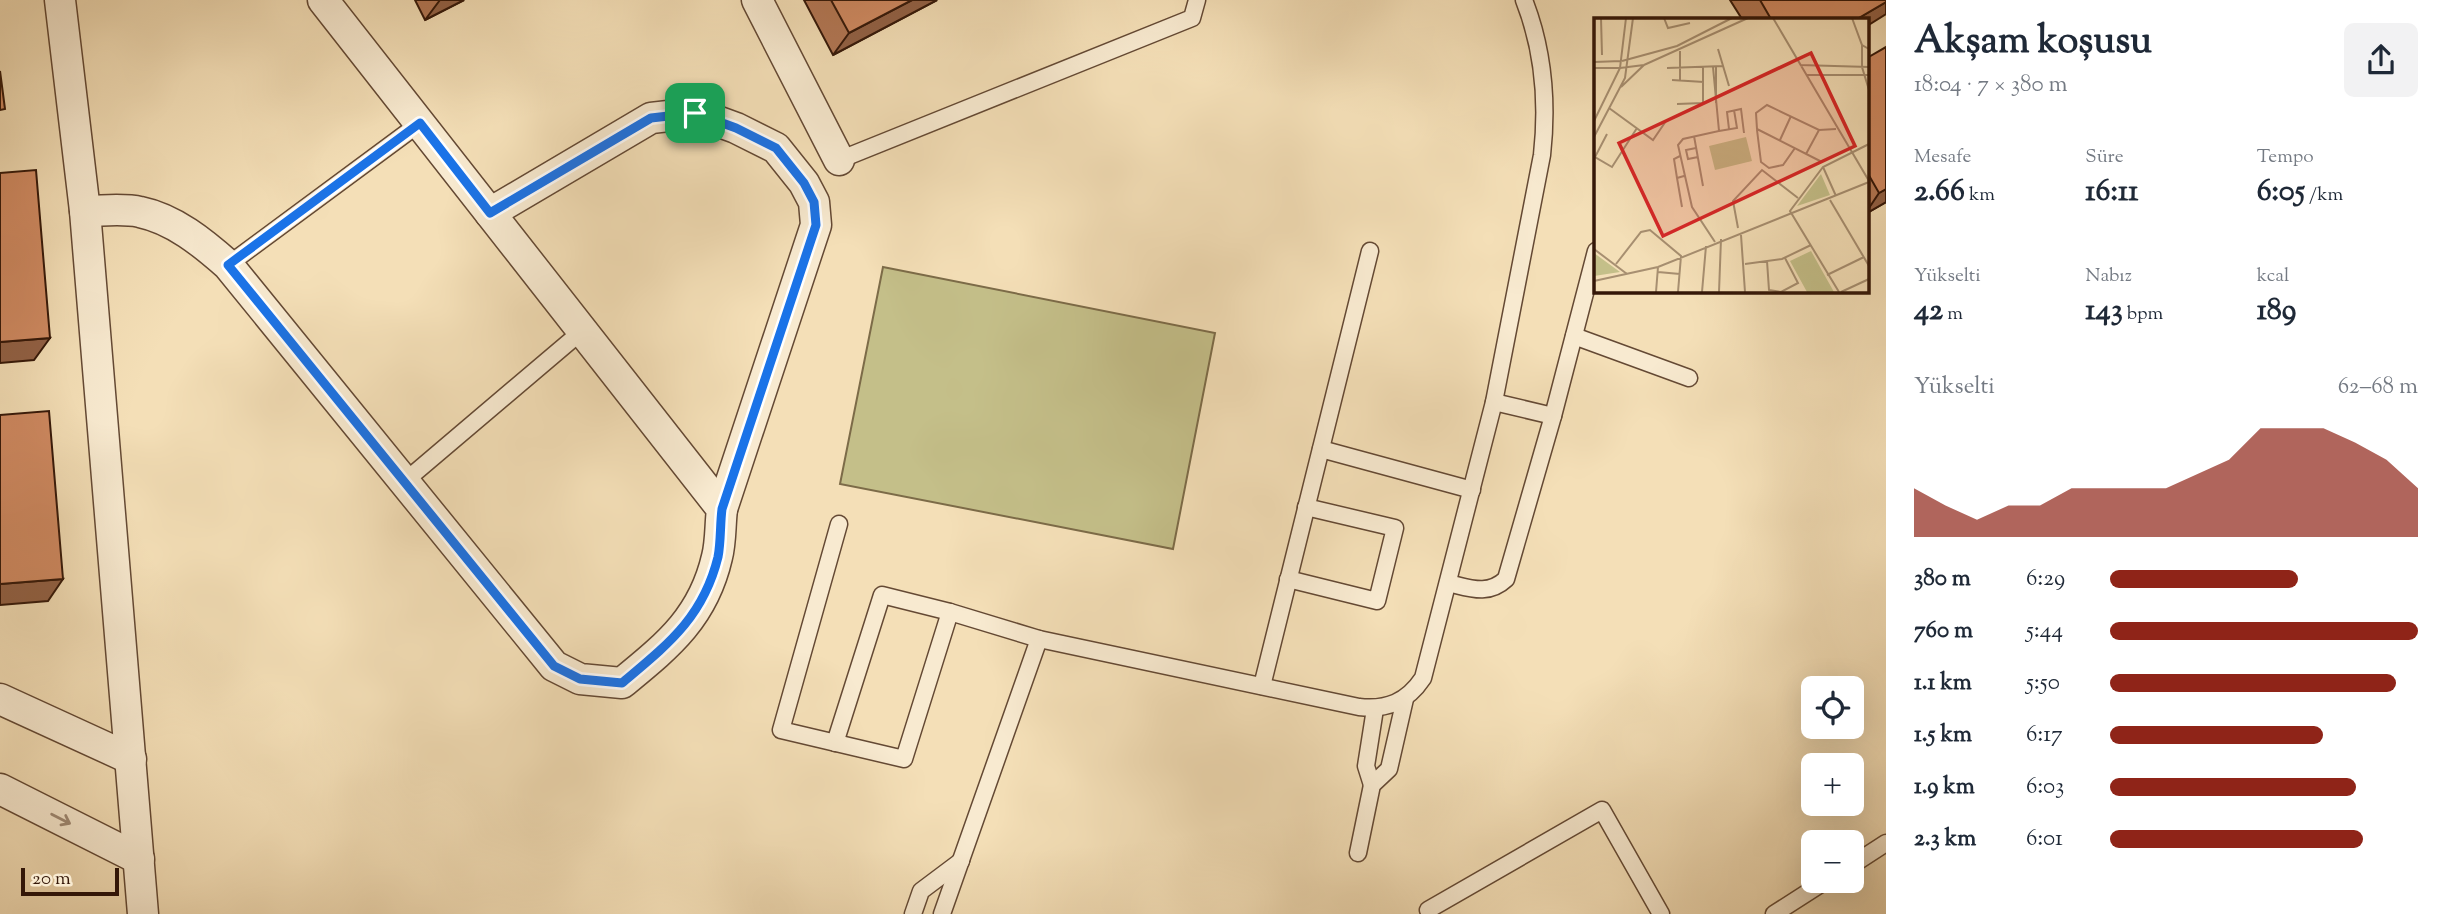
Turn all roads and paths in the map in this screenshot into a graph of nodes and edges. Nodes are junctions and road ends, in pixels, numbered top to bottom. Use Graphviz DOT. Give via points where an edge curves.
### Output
graph roads {
  1 [pos="60,0"];
  2 [pos="323,0"];
  3 [pos="757,0"];
  4 [pos="1196,0"];
  5 [pos="1524,0"];
  6 [pos="420,123"];
  7 [pos="839,160"];
  8 [pos="85,211"];
  9 [pos="490,213"];
  10 [pos="1370,251"];
  11 [pos="1594,255"];
  12 [pos="228,265"];
  13 [pos="582,331"];
  14 [pos="1574,337"];
  15 [pos="1689,378"];
  16 [pos="1494,402"];
  17 [pos="1553,416"];
  18 [pos="1321,449"];
  19 [pos="404,482"];
  20 [pos="1472,489"];
  21 [pos="1306,506"];
  22 [pos="722,509"];
  23 [pos="839,524"];
  24 [pos="1288,579"];
  25 [pos="1448,583"];
  26 [pos="950,612"];
  27 [pos="1039,639"];
  28 [pos="1262,687"];
  29 [pos="0,699"];
  30 [pos="1405,699"];
  31 [pos="1375,709"];
  32 [pos="835,743"];
  33 [pos="131,759"];
  34 [pos="1372,785"];
  35 [pos="0,789"];
  36 [pos="1886,843"];
  37 [pos="1358,853"];
  38 [pos="1864,857"];
  39 [pos="139,859"];
  40 [pos="961,861"];
  41 [pos="1807,893"];
  42 [pos="1428,910"];
  43 [pos="143,914"];
  44 [pos="913,914"];
  45 [pos="942,914"];
  46 [pos="1661,914"];
  47 [pos="1774,914"];
  1 -- 8 [label="street"];
  2 -- 6 [label="street"];
  3 -- 7 [label="street"];
  4 -- 7 [label="lane" via="1192,18"];
  5 -- 16 [label="lane" via="1542,65 1546,122"];
  6 -- 9 [label="street"];
  6 -- 12 [label="lane"];
  8 -- 12 [label="street" via="139,212 163,220"];
  8 -- 33 [label="street"];
  9 -- 13 [label="street"];
  9 -- 22 [label="street" via="651,118 695,113 736,128 776,148 797,174 814,202 816,225"];
  10 -- 18 [label="lane"];
  11 -- 14 [label="lane"];
  12 -- 19 [label="street"];
  13 -- 19 [label="lane"];
  13 -- 22 [label="street"];
  14 -- 15 [label="lane"];
  14 -- 17 [label="lane"];
  16 -- 17 [label="lane"];
  16 -- 20 [label="lane"];
  17 -- 25 [label="lane" via="1506,579 1489,590"];
  18 -- 20 [label="lane"];
  18 -- 21 [label="lane"];
  19 -- 22 [label="street" via="554,666 580,679 622,683 669,643 698,610 718,557"];
  20 -- 25 [label="lane"];
  21 -- 24 [label="lane"];
  21 -- 24 [label="lane" via="1395,528 1377,601"];
  23 -- 32 [label="lane" via="782,730"];
  24 -- 28 [label="lane"];
  25 -- 30 [label="lane" via="1423,678"];
  26 -- 27 [label="lane"];
  26 -- 32 [label="lane" via="882,595"];
  26 -- 32 [label="lane" via="904,760"];
  27 -- 28 [label="lane"];
  27 -- 40 [label="lane"];
  28 -- 31 [label="lane"];
  29 -- 33 [label="street"];
  30 -- 31 [label="lane"];
  30 -- 34 [label="lane" via="1389,769"];
  31 -- 34 [label="lane" via="1366,766"];
  33 -- 39 [label="street"];
  34 -- 37 [label="lane"];
  35 -- 39 [label="street, one-way"];
  36 -- 38 [label="lane"];
  39 -- 43 [label="street"];
  40 -- 44 [label="lane" via="922,891"];
  40 -- 45 [label="lane"];
  41 -- 47 [label="lane"];
  42 -- 46 [label="lane" via="1602,810"];
}
